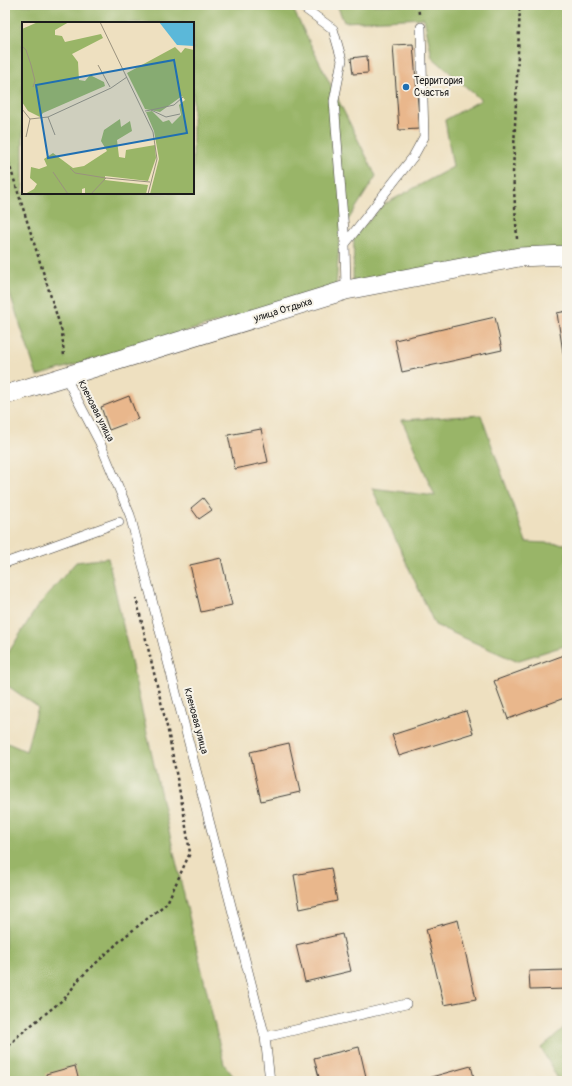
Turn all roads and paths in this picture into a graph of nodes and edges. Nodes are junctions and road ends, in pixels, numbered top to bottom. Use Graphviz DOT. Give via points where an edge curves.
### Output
graph roads {
  1 [pos="300,5"];
  2 [pos="520,5"];
  3 [pos="421,27"];
  4 [pos="5,151"];
  5 [pos="345,244"];
  6 [pos="567,255"];
  7 [pos="519,257"];
  8 [pos="346,290"];
  9 [pos="66,378"];
  10 [pos="5,395"];
  11 [pos="119,522"];
  12 [pos="5,564"];
  13 [pos="135,595"];
  14 [pos="406,1004"];
  15 [pos="265,1037"];
  16 [pos="5,1050"];
  17 [pos="270,1081"];
  1 -- 5 [label="lane" via="333,29 342,60 334,101"];
  2 -- 7 [label="path" via="513,173"];
  3 -- 5 [label="lane" via="424,137 413,157"];
  4 -- 9 [label="path" via="62,332"];
  5 -- 8 [label="lane"];
  6 -- 7 [label="street, улица Отдыха"];
  7 -- 8 [label="street, улица Отдыха"];
  8 -- 9 [label="street, улица Отдыха"];
  9 -- 10 [label="street, улица Отдыха"];
  9 -- 15 [label="lane, Кленовая улица" via="100,443 130,515"];
  11 -- 12 [label="lane"];
  13 -- 16 [label="path" via="168,731 190,852 167,903 123,938 80,978 66,998 18,1035"];
  14 -- 15 [label="lane"];
  15 -- 17 [label="lane, Кленовая улица"];
}
